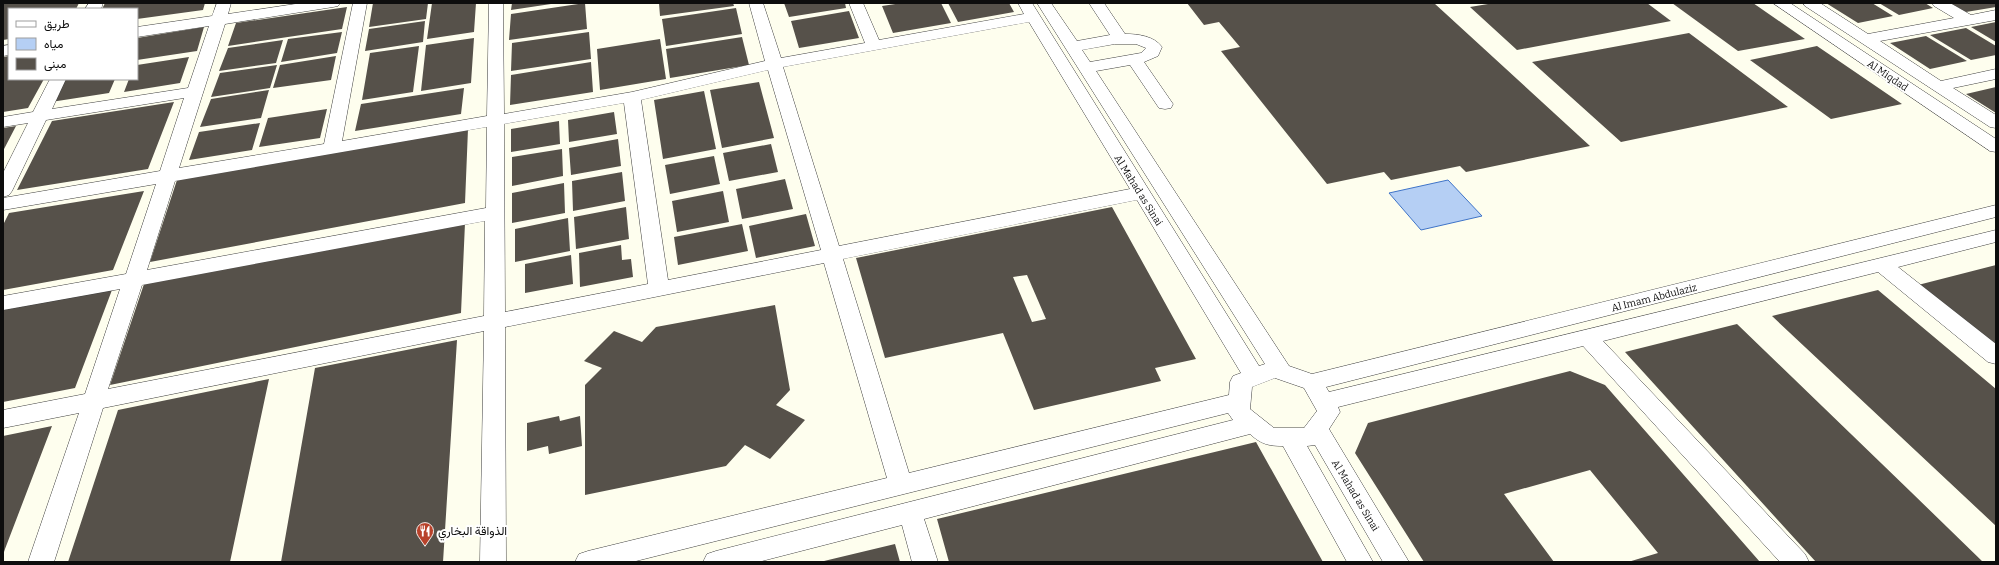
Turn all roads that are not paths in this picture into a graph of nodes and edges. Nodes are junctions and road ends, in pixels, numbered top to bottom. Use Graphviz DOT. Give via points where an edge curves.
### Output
graph roads {
  1 [pos="333,3"];
  2 [pos="360,3"];
  3 [pos="496,3"];
  4 [pos="756,3"];
  5 [pos="856,3"];
  6 [pos="1096,3"];
  7 [pos="1780,3"];
  8 [pos="1810,3"];
  9 [pos="1939,3"];
  10 [pos="1034,8"];
  11 [pos="221,11"];
  12 [pos="1996,15"];
  13 [pos="1967,19"];
  14 [pos="138,32"];
  15 [pos="1121,39"];
  16 [pos="1866,39"];
  17 [pos="874,46"];
  18 [pos="1072,47"];
  19 [pos="1136,60"];
  20 [pos="774,64"];
  21 [pos="1085,68"];
  22 [pos="1996,74"];
  23 [pos="58,80"];
  24 [pos="1939,86"];
  25 [pos="194,92"];
  26 [pos="632,97"];
  27 [pos="1165,104"];
  28 [pos="40,116"];
  29 [pos="495,120"];
  30 [pos="3,122"];
  31 [pos="1996,123"];
  32 [pos="1996,146"];
  33 [pos="332,148"];
  34 [pos="167,176"];
  35 [pos="3,191"];
  36 [pos="1141,193"];
  37 [pos="3,204"];
  38 [pos="1996,211"];
  39 [pos="495,213"];
  40 [pos="1996,236"];
  41 [pos="832,254"];
  42 [pos="1881,264"];
  43 [pos="133,279"];
  44 [pos="659,289"];
  45 [pos="3,303"];
  46 [pos="494,322"];
  47 [pos="1588,337"];
  48 [pos="1996,356"];
  49 [pos="1281,372"];
  50 [pos="1255,377"];
  51 [pos="1312,382"];
  52 [pos="93,401"];
  53 [pos="1240,401"];
  54 [pos="1323,402"];
  55 [pos="3,420"];
  56 [pos="1253,424"];
  57 [pos="1317,428"];
  58 [pos="1290,437"];
  59 [pos="901,485"];
  60 [pos="910,512"];
  61 [pos="41,562"];
  62 [pos="493,562"];
  63 [pos="588,562"];
  64 [pos="716,562"];
  65 [pos="925,562"];
  66 [pos="1360,562"];
  67 [pos="1396,562"];
  68 [pos="1796,562"];
  1 -- 11 [label="street"];
  2 -- 33 [label="street"];
  3 -- 29 [label="street"];
  4 -- 20 [label="street"];
  5 -- 17 [label="street"];
  6 -- 15 [label="street"];
  7 -- 32 [label="street, Al Miqdad"];
  8 -- 16 [label="street, Al Miqdad"];
  9 -- 13 [label="street"];
  10 -- 17 [label="street"];
  10 -- 18 [label="street, Al Mahad as Sinai"];
  10 -- 36 [label="street, Al Mahad as Sinai"];
  11 -- 14 [label="street"];
  11 -- 25 [label="street"];
  12 -- 13 [label="street"];
  13 -- 16 [label="street"];
  15 -- 18 [label="street"];
  15 -- 19 [label="street" via="1145,40 1154,48 1146,57"];
  16 -- 24 [label="street, Al Miqdad"];
  17 -- 20 [label="street"];
  18 -- 21 [label="street, Al Mahad as Sinai"];
  19 -- 21 [label="street"];
  19 -- 27 [label="street"];
  20 -- 26 [label="street"];
  20 -- 41 [label="street"];
  21 -- 49 [label="street, Al Mahad as Sinai"];
  22 -- 24 [label="street"];
  23 -- 28 [label="street"];
  24 -- 31 [label="street, Al Miqdad"];
  25 -- 28 [label="street"];
  25 -- 34 [label="street"];
  26 -- 29 [label="street"];
  26 -- 44 [label="street"];
  28 -- 30 [label="street"];
  28 -- 35 [label="street"];
  29 -- 33 [label="street"];
  29 -- 39 [label="street"];
  33 -- 34 [label="street"];
  34 -- 37 [label="street"];
  34 -- 43 [label="street"];
  36 -- 41 [label="street"];
  36 -- 50 [label="street, Al Mahad as Sinai"];
  38 -- 51 [label="street, Al Imam Abdulaziz"];
  39 -- 43 [label="street"];
  39 -- 46 [label="street"];
  40 -- 42 [label="street"];
  41 -- 44 [label="street"];
  41 -- 59 [label="street"];
  42 -- 47 [label="street"];
  42 -- 48 [label="street"];
  43 -- 45 [label="street"];
  43 -- 52 [label="street"];
  44 -- 46 [label="street"];
  46 -- 52 [label="street"];
  46 -- 62 [label="street"];
  47 -- 54 [label="street"];
  47 -- 68 [label="street"];
  49 -- 50 [label="street" via="1274,369"];
  49 -- 51 [label="street"];
  50 -- 53 [label="street" via="1242,382"];
  51 -- 54 [label="street"];
  52 -- 55 [label="street"];
  52 -- 61 [label="street"];
  53 -- 56 [label="street" via="1238,412"];
  53 -- 59 [label="street"];
  54 -- 57 [label="street" via="1329,412"];
  56 -- 58 [label="street" via="1269,437"];
  56 -- 60 [label="street"];
  57 -- 58 [label="street" via="1310,437"];
  57 -- 67 [label="street, Al Mahad as Sinai"];
  58 -- 66 [label="street"];
  59 -- 63 [label="street"];
  60 -- 64 [label="street"];
  60 -- 65 [label="street"];
}
